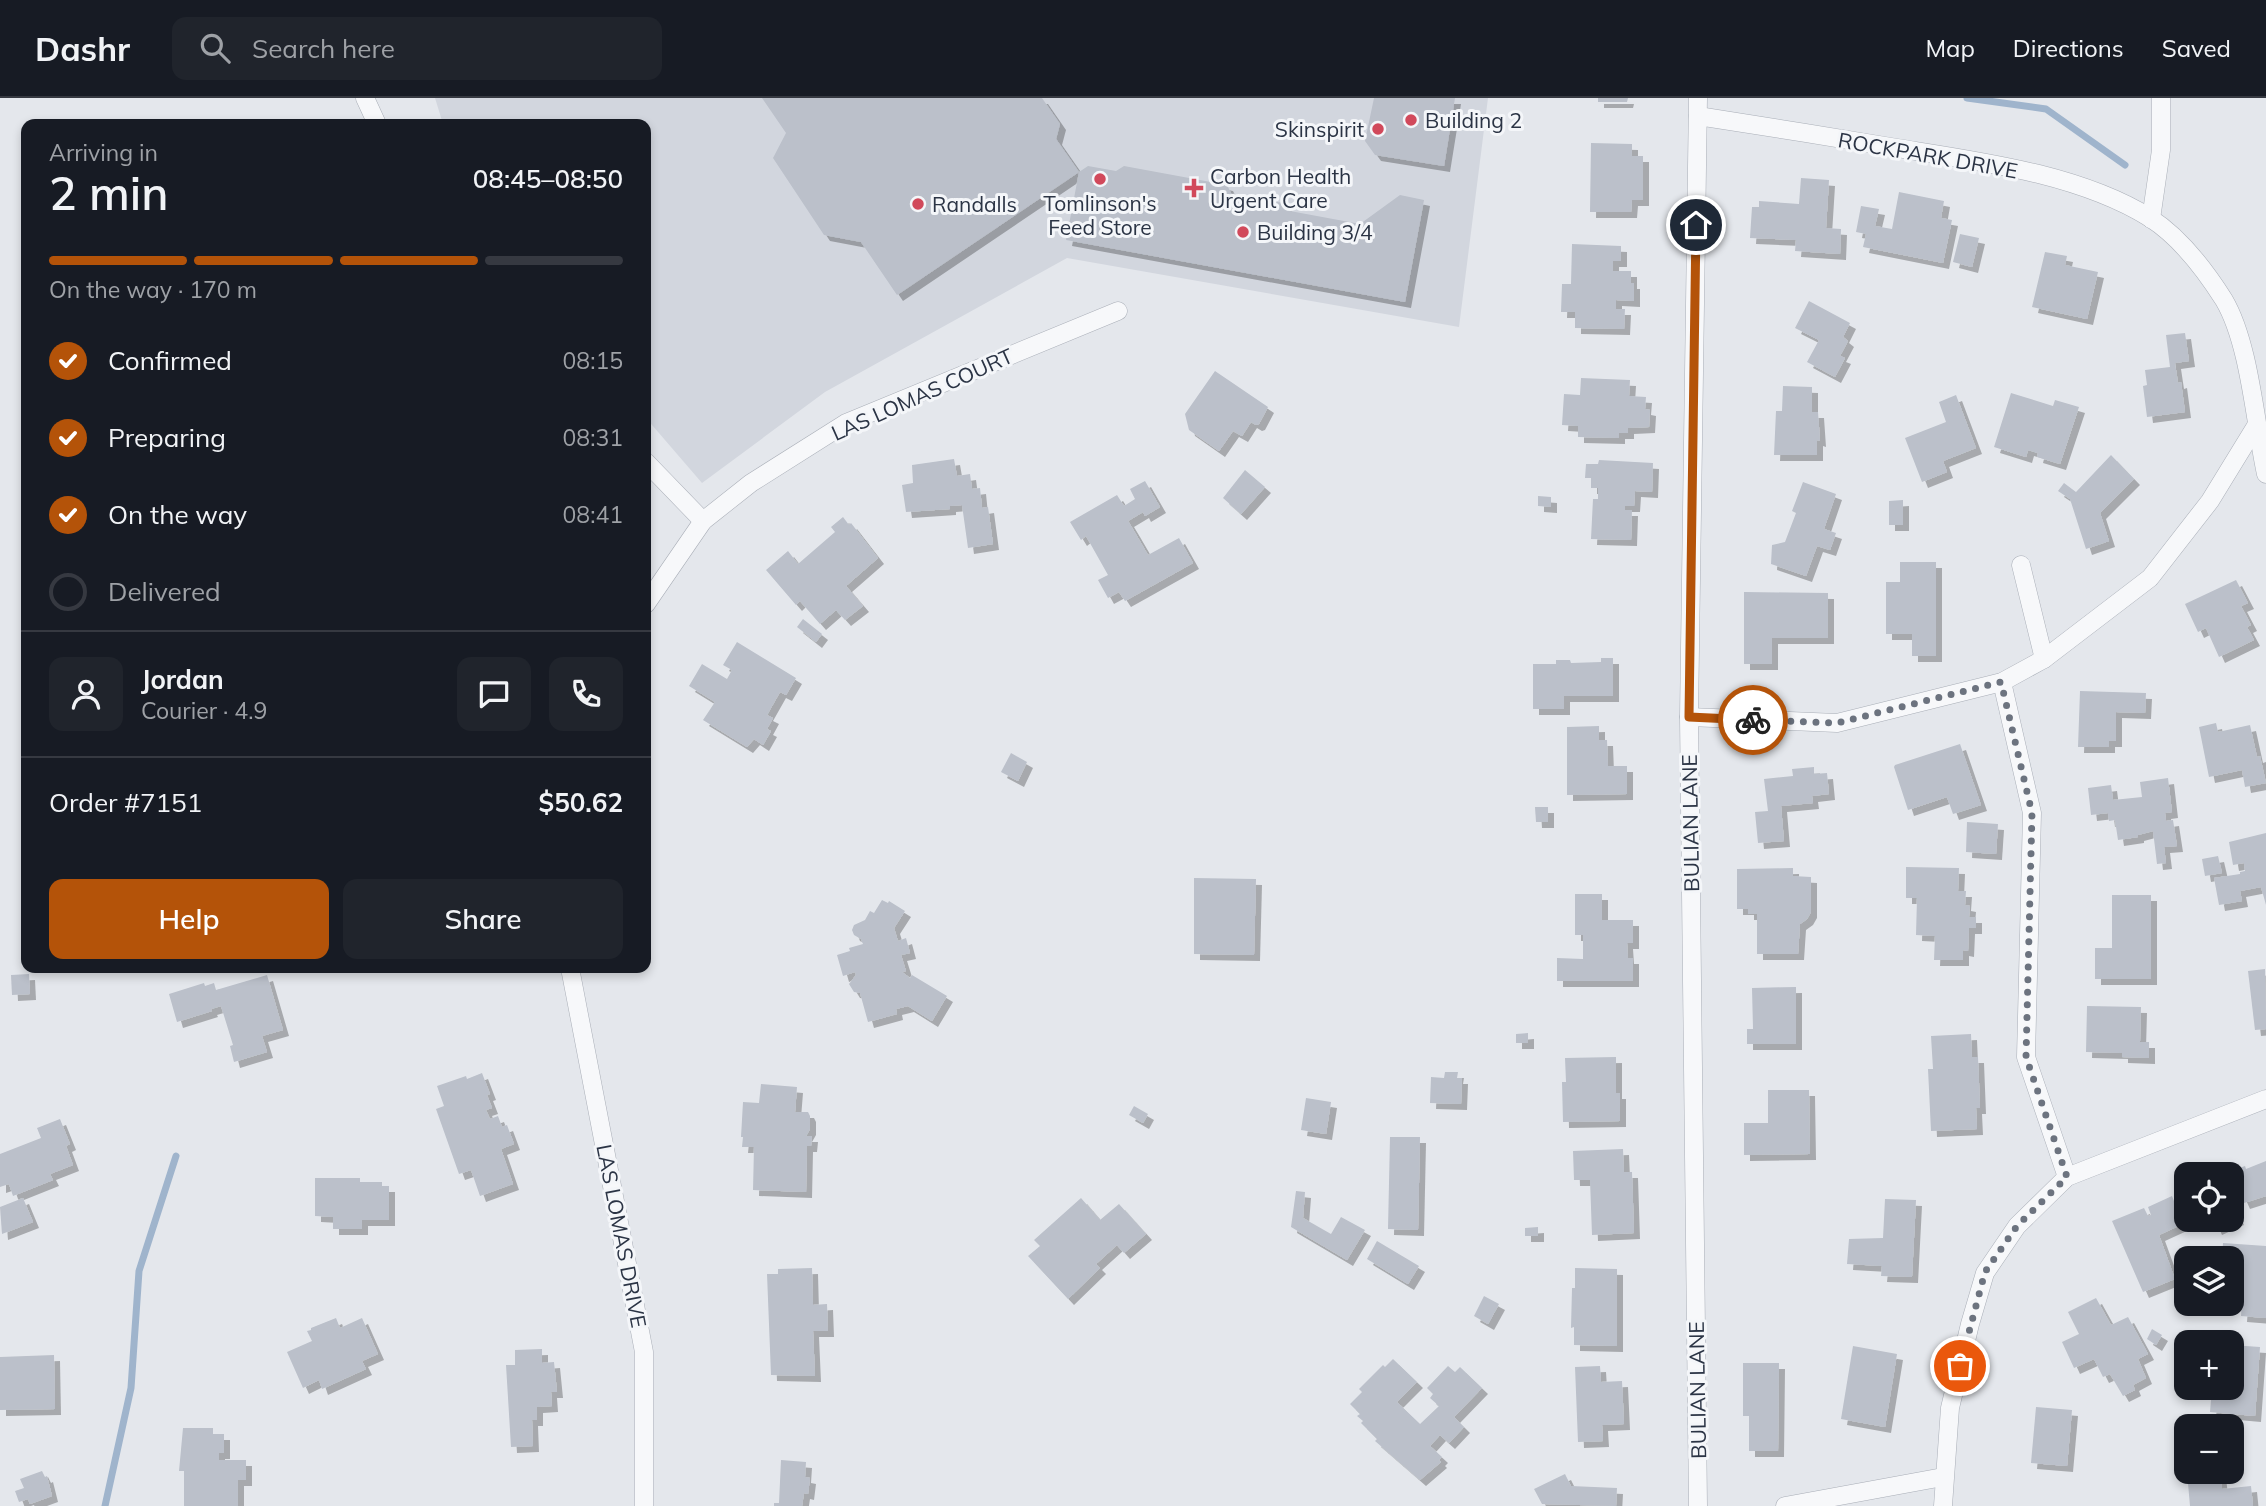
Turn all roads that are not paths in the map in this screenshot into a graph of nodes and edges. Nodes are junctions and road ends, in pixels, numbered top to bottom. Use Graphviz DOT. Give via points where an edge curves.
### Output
graph roads {
  1 [pos="365,98"];
  2 [pos="372,98"];
  3 [pos="2161,98"];
  4 [pos="1698,107"];
  5 [pos="375,119"];
  6 [pos="376,119"];
  7 [pos="2151,219"];
  8 [pos="1118,311"];
  9 [pos="2256,426"];
  10 [pos="651,467"];
  11 [pos="2266,474"];
  12 [pos="703,521"];
  13 [pos="2021,565"];
  14 [pos="651,597"];
  15 [pos="2044,659"];
  16 [pos="2001,682"];
  17 [pos="1689,717"];
  18 [pos="571,973"];
  19 [pos="2266,1099"];
  20 [pos="2067,1177"];
  21 [pos="1943,1477"];
  22 [pos="644,1506"];
  23 [pos="1698,1506"];
  24 [pos="1785,1506"];
  25 [pos="1943,1506"];
  1 -- 5 [label="street"];
  2 -- 6 [label="street"];
  3 -- 7 [label="street" via="2161,150"];
  4 -- 7 [label="street, ROCKPARK DRIVE" via="2068,183 2112,198"];
  4 -- 17 [label="street, BULIAN LANE"];
  7 -- 9 [label="street, ROCKPARK DRIVE" via="2191,256 2225,302 2243,349"];
  8 -- 12 [label="street, LAS LOMAS COURT" via="846,423 751,482"];
  9 -- 11 [label="street, ROCKPARK DRIVE"];
  9 -- 15 [label="street" via="2210,501 2150,578"];
  10 -- 12 [label="street"];
  12 -- 14 [label="street"];
  13 -- 15 [label="street"];
  15 -- 16 [label="street"];
  16 -- 17 [label="street" via="1837,723"];
  16 -- 20 [label="street" via="2032,813 2026,1057"];
  17 -- 23 [label="street, BULIAN LANE"];
  18 -- 22 [label="street, LAS LOMAS DRIVE" via="644,1352"];
  19 -- 20 [label="street"];
  20 -- 21 [label="street" via="2017,1226 1985,1272 1950,1408"];
  21 -- 24 [label="street"];
  21 -- 25 [label="street"];
}
